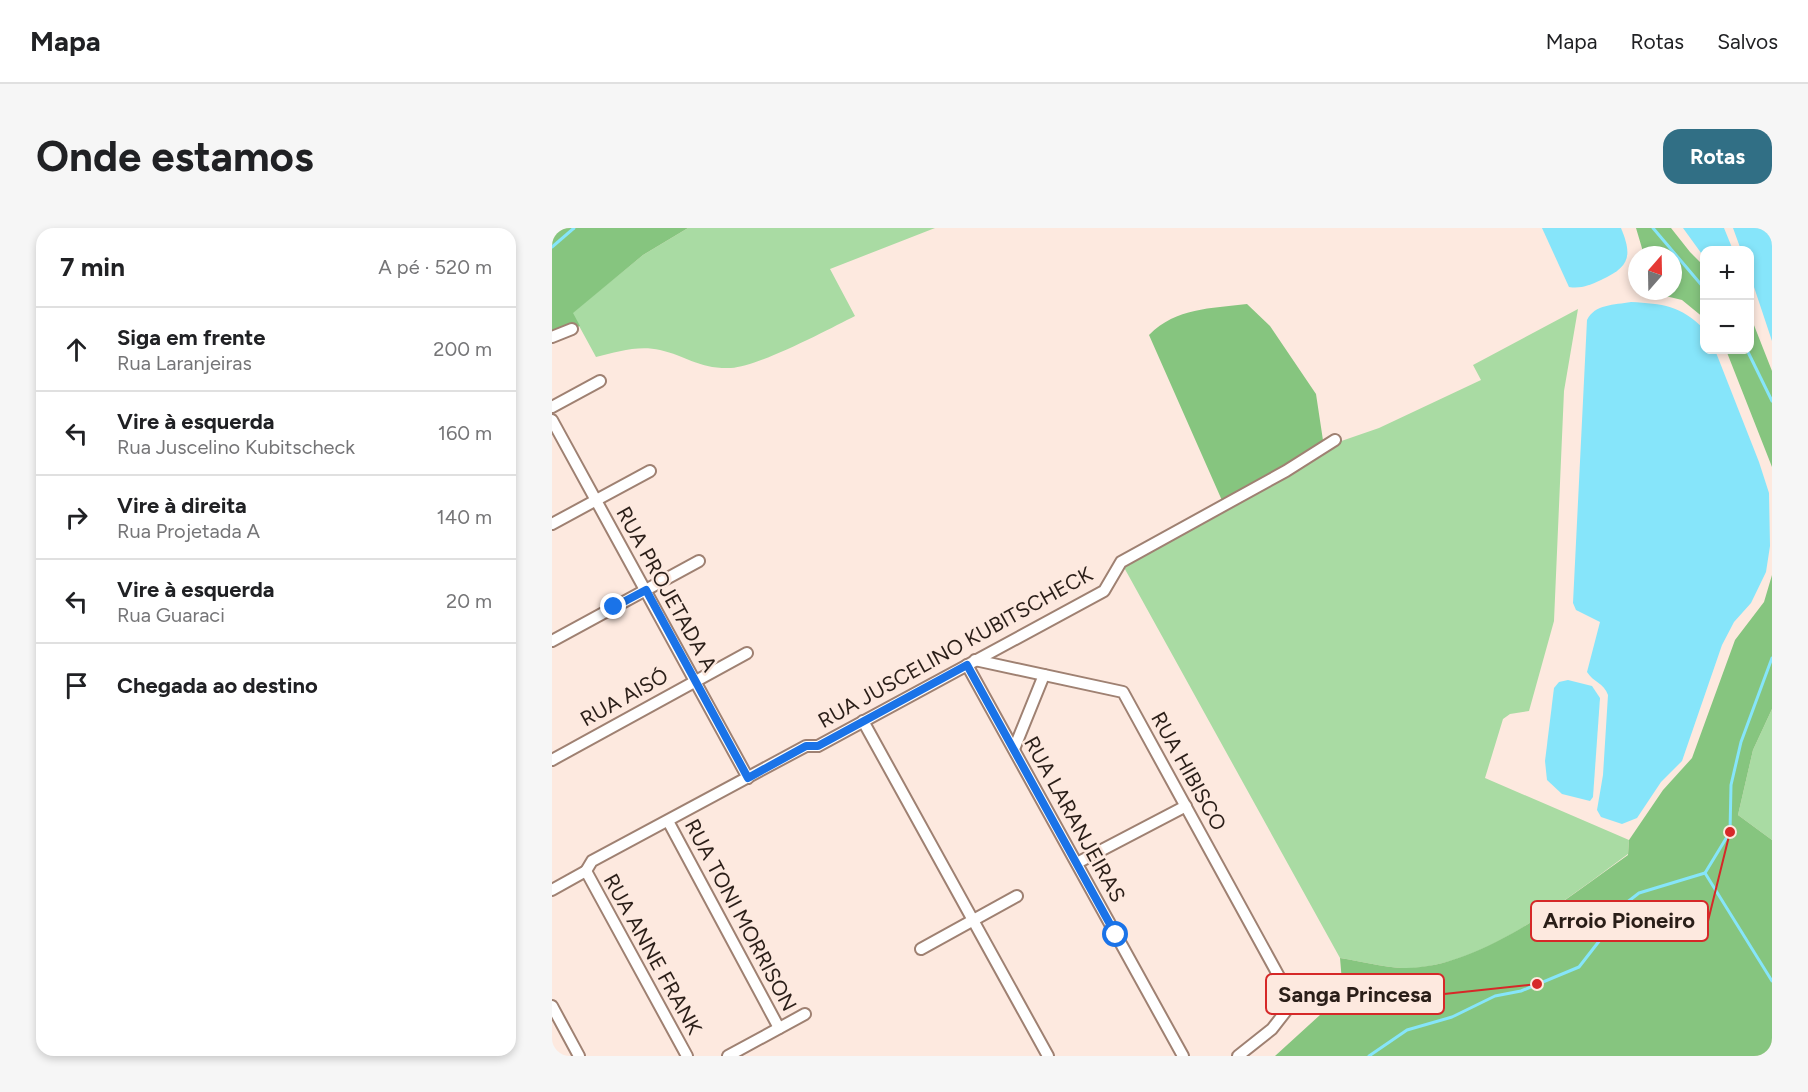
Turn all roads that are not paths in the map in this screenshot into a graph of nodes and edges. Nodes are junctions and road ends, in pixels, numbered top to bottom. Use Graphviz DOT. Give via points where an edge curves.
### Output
graph roads {
  1 [pos="572,329"];
  2 [pos="552,337"];
  3 [pos="600,381"];
  4 [pos="552,406"];
  5 [pos="552,420"];
  6 [pos="1335,440"];
  7 [pos="650,471"];
  8 [pos="596,499"];
  9 [pos="552,524"];
  10 [pos="699,561"];
  11 [pos="646,590"];
  12 [pos="552,641"];
  13 [pos="747,653"];
  14 [pos="971,663"];
  15 [pos="1044,675"];
  16 [pos="695,680"];
  17 [pos="863,722"];
  18 [pos="1014,750"];
  19 [pos="552,760"];
  20 [pos="748,778"];
  21 [pos="1186,806"];
  22 [pos="668,821"];
  23 [pos="1077,863"];
  24 [pos="586,871"];
  25 [pos="552,890"];
  26 [pos="1017,896"];
  27 [pos="973,920"];
  28 [pos="921,949"];
  29 [pos="552,1006"];
  30 [pos="805,1014"];
  31 [pos="779,1029"];
  32 [pos="579,1056"];
  33 [pos="687,1056"];
  34 [pos="728,1056"];
  35 [pos="1048,1056"];
  36 [pos="1183,1056"];
  37 [pos="1238,1056"];
  1 -- 2 [label="street"];
  3 -- 4 [label="street"];
  5 -- 8 [label="street, RUA PROJETADA A"];
  6 -- 14 [label="street, RUA JUSCELINO KUBITSCHECK" via="1121,562 1104,591"];
  7 -- 8 [label="street"];
  8 -- 9 [label="street"];
  8 -- 11 [label="street, RUA PROJETADA A"];
  10 -- 11 [label="street"];
  11 -- 12 [label="street"];
  11 -- 16 [label="street, RUA PROJETADA A"];
  13 -- 16 [label="street, RUA AISÓ"];
  14 -- 15 [label="street, RUA HIBISCO"];
  14 -- 17 [label="street, RUA JUSCELINO KUBITSCHECK"];
  14 -- 18 [label="street, RUA LARANJEIRAS"];
  15 -- 18 [label="street"];
  15 -- 21 [label="street, RUA HIBISCO" via="1123,692"];
  16 -- 19 [label="street, RUA AISÓ"];
  16 -- 20 [label="street, RUA PROJETADA A"];
  17 -- 20 [label="street, RUA JUSCELINO KUBITSCHECK" via="818,746 806,746"];
  17 -- 27 [label="street"];
  18 -- 23 [label="street, RUA LARANJEIRAS"];
  20 -- 22 [label="street, RUA JUSCELINO KUBITSCHECK"];
  21 -- 23 [label="street"];
  21 -- 37 [label="street, RUA HIBISCO" via="1293,1002 1272,1029"];
  22 -- 24 [label="street, RUA JUSCELINO KUBITSCHECK" via="592,861"];
  22 -- 31 [label="street, RUA TONI MORRISON"];
  23 -- 36 [label="street, RUA LARANJEIRAS"];
  24 -- 25 [label="street, RUA JUSCELINO KUBITSCHECK"];
  24 -- 33 [label="street, RUA ANNE FRANK"];
  26 -- 27 [label="street"];
  27 -- 28 [label="street"];
  27 -- 35 [label="street"];
  29 -- 32 [label="street"];
  30 -- 31 [label="street"];
  31 -- 34 [label="street"];
}
